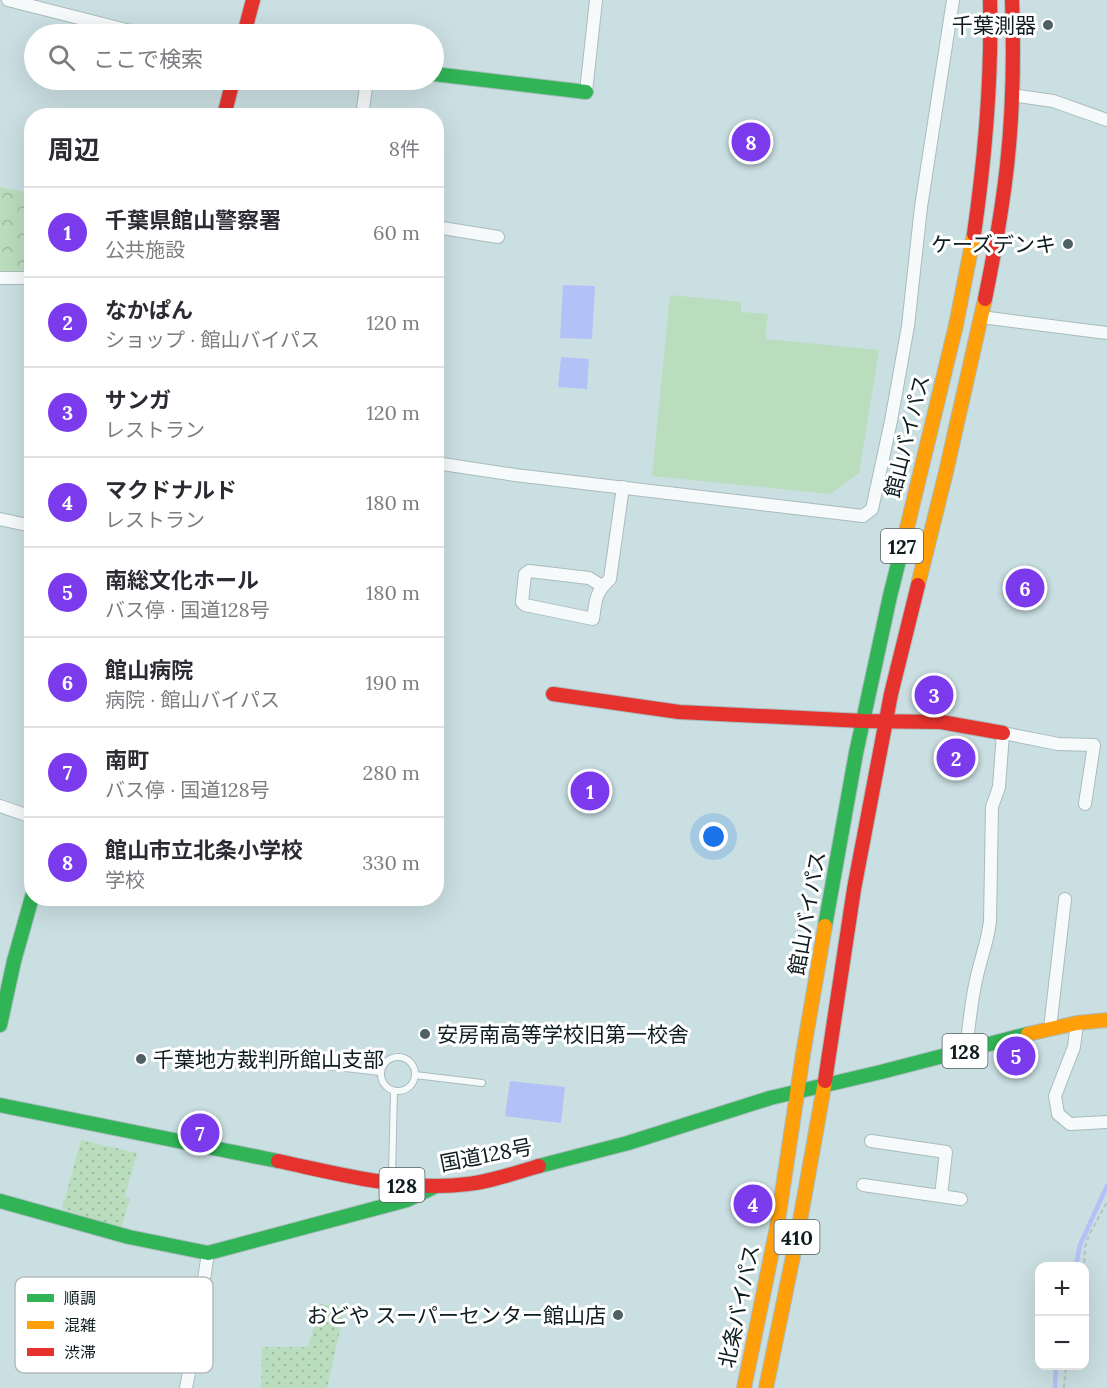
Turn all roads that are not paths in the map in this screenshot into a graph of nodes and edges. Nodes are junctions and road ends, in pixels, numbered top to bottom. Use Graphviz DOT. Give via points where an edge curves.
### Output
graph roads {
  1 [pos="8,0"];
  2 [pos="253,0"];
  3 [pos="596,0"];
  4 [pos="953,0"];
  5 [pos="990,0"];
  6 [pos="1012,0"];
  7 [pos="103,24"];
  8 [pos="247,24"];
  9 [pos="444,75"];
  10 [pos="230,90"];
  11 [pos="366,90"];
  12 [pos="586,92"];
  13 [pos="1012,95"];
  14 [pos="226,108"];
  15 [pos="363,108"];
  16 [pos="1107,120"];
  17 [pos="444,228"];
  18 [pos="498,237"];
  19 [pos="0,278"];
  20 [pos="24,278"];
  21 [pos="981,317"];
  22 [pos="1107,333"];
  23 [pos="444,465"];
  24 [pos="623,487"];
  25 [pos="0,519"];
  26 [pos="24,524"];
  27 [pos="602,586"];
  28 [pos="554,694"];
  29 [pos="863,722"];
  30 [pos="885,722"];
  31 [pos="1003,733"];
  32 [pos="1085,804"];
  33 [pos="0,806"];
  34 [pos="24,814"];
  35 [pos="1065,899"];
  36 [pos="29,906"];
  37 [pos="1107,1020"];
  38 [pos="1077,1023"];
  39 [pos="0,1025"];
  40 [pos="1050,1028"];
  41 [pos="966,1051"];
  42 [pos="328,1066"];
  43 [pos="380,1072"];
  44 [pos="415,1076"];
  45 [pos="482,1083"];
  46 [pos="824,1084"];
  47 [pos="394,1091"];
  48 [pos="798,1091"];
  49 [pos="0,1105"];
  50 [pos="1107,1122"];
  51 [pos="871,1141"];
  52 [pos="392,1184"];
  53 [pos="863,1185"];
  54 [pos="434,1187"];
  55 [pos="941,1196"];
  56 [pos="961,1199"];
  57 [pos="0,1201"];
  58 [pos="207,1253"];
  59 [pos="203,1277"];
  60 [pos="188,1373"];
  61 [pos="186,1388"];
  62 [pos="744,1388"];
  63 [pos="766,1388"];
  1 -- 7 [label="street"];
  2 -- 8 [label="main road"];
  3 -- 12 [label="street"];
  4 -- 24 [label="street" via="921,207 908,326 872,509 863,516"];
  5 -- 29 [label="main road, 館山バイパス / 127" via="985,149 972,251"];
  6 -- 13 [label="main road, 館山バイパス / 127"];
  9 -- 12 [label="main road"];
  10 -- 14 [label="main road"];
  11 -- 15 [label="street"];
  13 -- 16 [label="street" via="1053,101"];
  13 -- 21 [label="main road, 館山バイパス / 127" via="1007,166"];
  17 -- 18 [label="street"];
  19 -- 20 [label="street"];
  21 -- 22 [label="street"];
  21 -- 30 [label="main road, 館山バイパス / 127"];
  23 -- 24 [label="street"];
  24 -- 27 [label="street" via="610,579"];
  25 -- 26 [label="street"];
  27 -- 27 [label="street" via="593,619 522,602 525,574 529,571 589,578"];
  28 -- 29 [label="main road" via="679,712"];
  29 -- 30 [label="main road"];
  29 -- 48 [label="main road, 館山バイパス / 127"];
  30 -- 31 [label="main road" via="941,722"];
  30 -- 46 [label="main road, 館山バイパス / 127"];
  31 -- 32 [label="street" via="1058,744 1094,746"];
  31 -- 41 [label="street" via="999,787 992,807 989,933 971,1006"];
  33 -- 34 [label="street"];
  35 -- 40 [label="street"];
  36 -- 39 [label="main road"];
  37 -- 38 [label="main road, 128"];
  38 -- 40 [label="main road, 128"];
  38 -- 50 [label="street" via="1074,1047 1055,1096 1058,1114 1070,1124"];
  40 -- 41 [label="main road, 128"];
  41 -- 46 [label="main road, 128"];
  42 -- 43 [label="lane"];
  43 -- 44 [label="lane" via="386,1061 403,1058 412,1064"];
  43 -- 47 [label="lane" via="382,1082"];
  44 -- 45 [label="lane"];
  44 -- 47 [label="lane" via="406,1089"];
  46 -- 48 [label="main road, 128"];
  46 -- 63 [label="main road, 北条バイパス / 410"];
  47 -- 52 [label="lane"];
  48 -- 54 [label="main road, 国道128号 / 128" via="515,1173 471,1184"];
  48 -- 62 [label="main road, 北条バイパス / 410" via="777,1227"];
  49 -- 52 [label="main road, 国道128号 / 128"];
  51 -- 55 [label="street" via="946,1152"];
  52 -- 54 [label="main road, 国道128号 / 128"];
  53 -- 55 [label="street"];
  54 -- 58 [label="main road" via="407,1200"];
  55 -- 56 [label="street"];
  57 -- 58 [label="main road" via="128,1237"];
  58 -- 59 [label="street"];
  60 -- 61 [label="street"];
}
